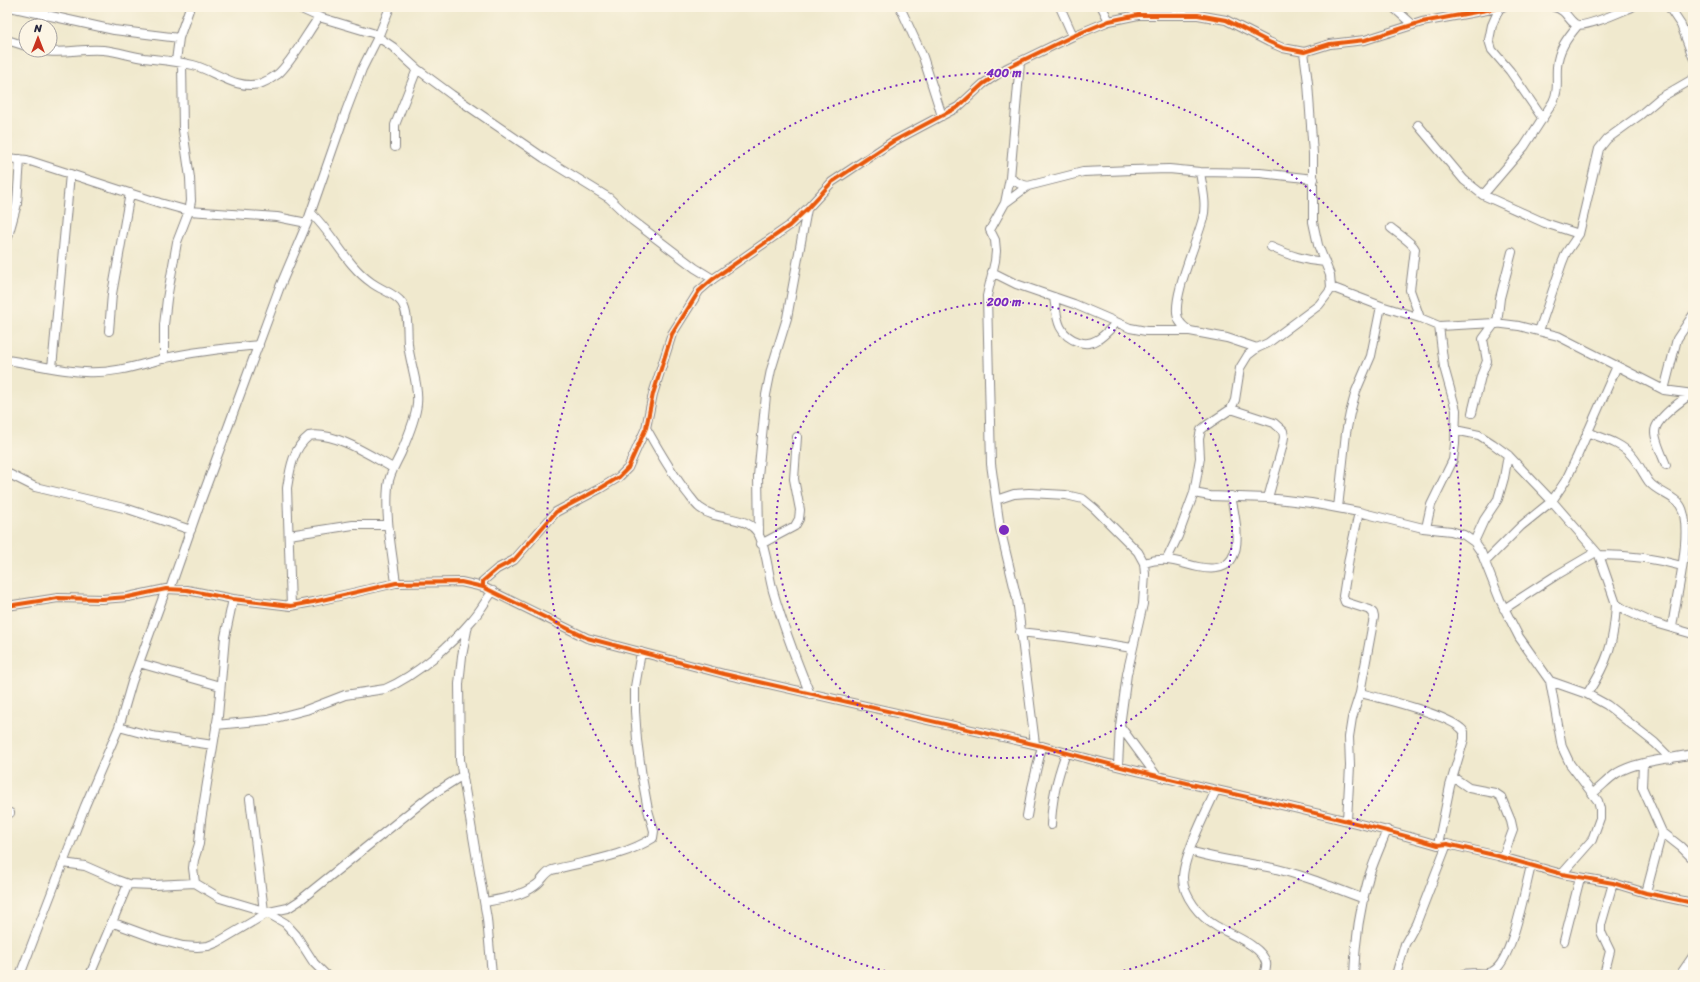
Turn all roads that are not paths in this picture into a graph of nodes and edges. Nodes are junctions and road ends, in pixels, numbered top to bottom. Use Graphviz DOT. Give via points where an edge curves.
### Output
graph roads {
  1 [pos="10,7"];
  2 [pos="190,7"];
  3 [pos="297,7"];
  4 [pos="390,7"];
  5 [pos="900,7"];
  6 [pos="1060,7"];
  7 [pos="1102,7"];
  8 [pos="1393,7"];
  9 [pos="1502,7"];
  10 [pos="1554,7"];
  11 [pos="1632,7"];
  12 [pos="1669,7"];
  13 [pos="1565,10"];
  14 [pos="319,17"];
  15 [pos="1109,21"];
  16 [pos="1414,25"];
  17 [pos="1578,25"];
  18 [pos="378,36"];
  19 [pos="1073,36"];
  20 [pos="179,38"];
  21 [pos="7,40"];
  22 [pos="18,43"];
  23 [pos="1304,52"];
  24 [pos="58,53"];
  25 [pos="1693,57"];
  26 [pos="179,62"];
  27 [pos="1020,62"];
  28 [pos="417,69"];
  29 [pos="1693,79"];
  30 [pos="942,116"];
  31 [pos="1543,119"];
  32 [pos="1418,125"];
  33 [pos="395,147"];
  34 [pos="7,158"];
  35 [pos="20,158"];
  36 [pos="1200,172"];
  37 [pos="70,174"];
  38 [pos="1010,178"];
  39 [pos="1314,179"];
  40 [pos="1028,186"];
  41 [pos="130,193"];
  42 [pos="1483,195"];
  43 [pos="1005,203"];
  44 [pos="808,209"];
  45 [pos="189,211"];
  46 [pos="310,213"];
  47 [pos="307,223"];
  48 [pos="1391,228"];
  49 [pos="1579,234"];
  50 [pos="7,240"];
  51 [pos="1271,247"];
  52 [pos="1512,252"];
  53 [pos="1325,262"];
  54 [pos="992,272"];
  55 [pos="713,279"];
  56 [pos="1331,287"];
  57 [pos="1054,297"];
  58 [pos="1380,306"];
  59 [pos="1693,315"];
  60 [pos="1420,318"];
  61 [pos="1116,323"];
  62 [pos="1496,324"];
  63 [pos="1440,326"];
  64 [pos="109,331"];
  65 [pos="1540,331"];
  66 [pos="1190,332"];
  67 [pos="259,345"];
  68 [pos="1257,348"];
  69 [pos="164,359"];
  70 [pos="7,360"];
  71 [pos="1617,366"];
  72 [pos="52,368"];
  73 [pos="1664,390"];
  74 [pos="1692,394"];
  75 [pos="1231,409"];
  76 [pos="1472,413"];
  77 [pos="646,428"];
  78 [pos="1455,430"];
  79 [pos="1587,432"];
  80 [pos="797,437"];
  81 [pos="1508,455"];
  82 [pos="1666,465"];
  83 [pos="393,468"];
  84 [pos="7,473"];
  85 [pos="1194,493"];
  86 [pos="1231,496"];
  87 [pos="1268,498"];
  88 [pos="996,500"];
  89 [pos="1552,501"];
  90 [pos="1338,508"];
  91 [pos="1360,512"];
  92 [pos="388,525"];
  93 [pos="1426,528"];
  94 [pos="191,530"];
  95 [pos="289,535"];
  96 [pos="759,535"];
  97 [pos="1474,542"];
  98 [pos="1689,542"];
  99 [pos="761,544"];
  100 [pos="1597,554"];
  101 [pos="1167,559"];
  102 [pos="1144,562"];
  103 [pos="1485,562"];
  104 [pos="1682,566"];
  105 [pos="396,583"];
  106 [pos="483,587"];
  107 [pos="168,589"];
  108 [pos="493,591"];
  109 [pos="233,599"];
  110 [pos="1616,604"];
  111 [pos="7,606"];
  112 [pos="292,606"];
  113 [pos="1504,609"];
  114 [pos="468,625"];
  115 [pos="1672,628"];
  116 [pos="1020,632"];
  117 [pos="1693,634"];
  118 [pos="1132,648"];
  119 [pos="641,652"];
  120 [pos="139,664"];
  121 [pos="1550,680"];
  122 [pos="220,686"];
  123 [pos="1360,693"];
  124 [pos="810,694"];
  125 [pos="1587,694"];
  126 [pos="216,725"];
  127 [pos="1120,726"];
  128 [pos="119,727"];
  129 [pos="213,745"];
  130 [pos="1038,745"];
  131 [pos="1066,753"];
  132 [pos="1693,754"];
  133 [pos="1671,759"];
  134 [pos="1643,764"];
  135 [pos="1118,766"];
  136 [pos="463,775"];
  137 [pos="1156,775"];
  138 [pos="1453,777"];
  139 [pos="1216,790"];
  140 [pos="1593,793"];
  141 [pos="250,799"];
  142 [pos="1027,816"];
  143 [pos="1347,820"];
  144 [pos="1051,825"];
  145 [pos="1387,830"];
  146 [pos="1662,832"];
  147 [pos="1442,844"];
  148 [pos="1190,851"];
  149 [pos="1503,857"];
  150 [pos="1693,858"];
  151 [pos="63,863"];
  152 [pos="1531,866"];
  153 [pos="1562,874"];
  154 [pos="1580,878"];
  155 [pos="1613,882"];
  156 [pos="195,883"];
  157 [pos="128,884"];
  158 [pos="1646,893"];
  159 [pos="1364,899"];
  160 [pos="485,902"];
  161 [pos="1693,903"];
  162 [pos="266,912"];
  163 [pos="112,922"];
  164 [pos="1564,941"];
  165 [pos="1693,956"];
  166 [pos="20,975"];
  167 [pos="90,975"];
  168 [pos="326,975"];
  169 [pos="492,975"];
  170 [pos="1264,975"];
  171 [pos="1354,975"];
  172 [pos="1396,975"];
  173 [pos="1461,975"];
  174 [pos="1604,975"];
  175 [pos="1680,975"];
  1 -- 20 [label="street" via="114,30"];
  2 -- 20 [label="street"];
  3 -- 14 [label="street"];
  4 -- 18 [label="street"];
  5 -- 30 [label="street" via="924,57"];
  6 -- 19 [label="street"];
  7 -- 15 [label="street"];
  8 -- 16 [label="street"];
  9 -- 16 [label="street"];
  9 -- 31 [label="street" via="1492,25 1489,40 1492,50"];
  10 -- 13 [label="street"];
  11 -- 17 [label="street"];
  12 -- 25 [label="street" via="1681,24"];
  13 -- 17 [label="street"];
  14 -- 18 [label="street"];
  14 -- 26 [label="street" via="278,74 260,83 234,82 205,69"];
  15 -- 19 [label="street"];
  15 -- 23 [label="street" via="1138,14 1198,15 1226,20 1269,42"];
  16 -- 23 [label="street" via="1365,40 1330,44"];
  17 -- 31 [label="street" via="1565,41 1559,54 1556,95"];
  18 -- 28 [label="street"];
  18 -- 46 [label="street" via="362,69"];
  19 -- 27 [label="street"];
  20 -- 26 [label="street"];
  21 -- 22 [label="street"];
  23 -- 39 [label="street"];
  24 -- 26 [label="street" via="102,50"];
  26 -- 45 [label="street" via="183,130 191,191"];
  27 -- 30 [label="street" via="982,84 958,107"];
  27 -- 38 [label="street"];
  28 -- 33 [label="street" via="395,125"];
  28 -- 55 [label="street" via="544,158 609,198 632,220"];
  29 -- 49 [label="street" via="1660,98 1607,139 1598,149"];
  30 -- 44 [label="street" via="892,142 832,182"];
  31 -- 42 [label="street" via="1514,161"];
  32 -- 42 [label="street" via="1464,180"];
  34 -- 35 [label="street"];
  35 -- 37 [label="street"];
  35 -- 50 [label="street" via="17,204"];
  36 -- 39 [label="street" via="1260,173"];
  36 -- 40 [label="street" via="1170,169 1083,172"];
  36 -- 66 [label="street" via="1204,216 1177,302 1178,317"];
  37 -- 41 [label="street"];
  37 -- 72 [label="street"];
  38 -- 40 [label="street"];
  38 -- 43 [label="street"];
  39 -- 53 [label="street" via="1313,222 1318,246"];
  40 -- 43 [label="street"];
  41 -- 45 [label="street"];
  41 -- 64 [label="street" via="112,294"];
  42 -- 49 [label="street" via="1544,224"];
  43 -- 54 [label="street" via="990,230 996,250"];
  44 -- 55 [label="street" via="773,238"];
  44 -- 96 [label="street" via="787,318 766,395 758,476"];
  45 -- 47 [label="street" via="277,217"];
  45 -- 69 [label="street" via="177,242 166,305"];
  46 -- 47 [label="street"];
  46 -- 83 [label="street" via="331,235 357,271 372,284 398,299 406,311 417,406 409,433"];
  47 -- 67 [label="street"];
  48 -- 60 [label="street" via="1413,244 1415,249 1410,290"];
  49 -- 65 [label="street" via="1566,253"];
  51 -- 53 [label="street" via="1297,258"];
  52 -- 62 [label="street"];
  53 -- 56 [label="street"];
  54 -- 57 [label="street" via="1016,284"];
  54 -- 88 [label="street" via="987,296 988,374 991,464"];
  55 -- 77 [label="street" via="699,291 672,334 653,394"];
  56 -- 58 [label="street"];
  56 -- 68 [label="street" via="1319,305 1268,343"];
  57 -- 61 [label="street"];
  57 -- 61 [label="street" via="1057,319 1063,333 1071,340 1083,344 1090,343"];
  58 -- 60 [label="street"];
  58 -- 90 [label="street" via="1371,356 1356,391 1349,420"];
  59 -- 73 [label="street" via="1677,339"];
  60 -- 63 [label="street"];
  61 -- 66 [label="street" via="1146,332"];
  62 -- 63 [label="street"];
  62 -- 65 [label="street"];
  62 -- 76 [label="street" via="1483,339 1487,361 1480,376"];
  63 -- 78 [label="street" via="1444,367 1456,410"];
  65 -- 71 [label="street" via="1558,336"];
  66 -- 68 [label="street" via="1227,338"];
  67 -- 69 [label="street"];
  67 -- 94 [label="street"];
  68 -- 75 [label="street" via="1248,355 1240,368"];
  69 -- 72 [label="street" via="116,370 86,372"];
  70 -- 72 [label="street"];
  71 -- 73 [label="street"];
  71 -- 79 [label="street"];
  73 -- 74 [label="street"];
  74 -- 82 [label="street" via="1669,411 1655,430"];
  75 -- 85 [label="street" via="1201,430 1200,458"];
  75 -- 87 [label="street" via="1274,423 1283,431 1282,448"];
  77 -- 96 [label="street" via="663,459 699,508 712,516 744,522"];
  77 -- 106 [label="street" via="628,468 602,488 556,512 514,560 497,569 483,581"];
  78 -- 81 [label="street" via="1479,435"];
  78 -- 93 [label="street" via="1453,460 1430,505"];
  79 -- 89 [label="street" via="1566,480"];
  79 -- 98 [label="street" via="1627,451 1655,488 1679,504 1683,511"];
  80 -- 99 [label="street" via="794,479 800,510 799,519 796,526"];
  81 -- 89 [label="street"];
  81 -- 97 [label="street" via="1498,499"];
  83 -- 92 [label="street" via="388,486"];
  83 -- 95 [label="street" via="338,440 315,434 309,436 299,445 289,474"];
  84 -- 94 [label="street" via="36,487 128,509"];
  85 -- 86 [label="street"];
  85 -- 101 [label="street"];
  86 -- 87 [label="street"];
  86 -- 101 [label="street" via="1237,544 1227,565 1212,569"];
  87 -- 90 [label="street"];
  88 -- 102 [label="street" via="1014,494 1029,493 1075,496 1083,499 1138,552"];
  88 -- 116 [label="street" via="1013,580"];
  89 -- 100 [label="street"];
  89 -- 103 [label="street" via="1521,526"];
  90 -- 91 [label="street"];
  91 -- 93 [label="street"];
  91 -- 123 [label="street" via="1343,596 1345,602 1370,610 1374,618"];
  92 -- 95 [label="street" via="353,524"];
  92 -- 105 [label="street"];
  93 -- 97 [label="street" via="1452,531"];
  94 -- 107 [label="street"];
  95 -- 112 [label="street"];
  96 -- 99 [label="street"];
  97 -- 103 [label="street"];
  98 -- 104 [label="street"];
  99 -- 124 [label="street" via="792,652"];
  100 -- 104 [label="street" via="1628,555 1663,560"];
  100 -- 110 [label="street"];
  100 -- 113 [label="street" via="1555,576"];
  101 -- 102 [label="street"];
  102 -- 118 [label="street" via="1143,604"];
  103 -- 113 [label="street"];
  104 -- 115 [label="street"];
  105 -- 106 [label="street" via="461,582"];
  105 -- 112 [label="street"];
  106 -- 108 [label="street"];
  107 -- 109 [label="street"];
  107 -- 111 [label="street" via="128,597 58,598"];
  107 -- 120 [label="street"];
  108 -- 114 [label="street"];
  108 -- 119 [label="street" via="587,638"];
  109 -- 112 [label="street"];
  109 -- 122 [label="street" via="225,637"];
  110 -- 115 [label="street" via="1651,622"];
  110 -- 125 [label="street" via="1609,653"];
  113 -- 121 [label="street" via="1519,637"];
  114 -- 126 [label="street" via="416,671 385,689 345,695 306,710 268,720"];
  114 -- 136 [label="street" via="459,694 460,760"];
  115 -- 117 [label="street"];
  116 -- 118 [label="street"];
  116 -- 130 [label="street"];
  118 -- 127 [label="street"];
  119 -- 124 [label="street"];
  119 -- 160 [label="street" via="634,711 642,777 654,831 653,838 642,845 602,858 552,870 527,890"];
  120 -- 122 [label="street"];
  120 -- 128 [label="street"];
  121 -- 125 [label="street"];
  121 -- 140 [label="street" via="1562,747 1570,764"];
  122 -- 126 [label="street"];
  123 -- 138 [label="street" via="1426,712 1462,728 1464,736"];
  123 -- 143 [label="street" via="1352,718 1350,737"];
  124 -- 130 [label="street"];
  125 -- 133 [label="street" via="1607,705"];
  126 -- 129 [label="street"];
  127 -- 135 [label="street"];
  127 -- 137 [label="street"];
  128 -- 129 [label="street" via="152,736"];
  128 -- 151 [label="street"];
  129 -- 156 [label="street" via="199,844 194,860"];
  130 -- 131 [label="street"];
  130 -- 142 [label="street"];
  131 -- 135 [label="street"];
  131 -- 144 [label="street" via="1056,782"];
  132 -- 133 [label="street"];
  133 -- 134 [label="street"];
  134 -- 140 [label="street" via="1617,773"];
  134 -- 146 [label="street" via="1642,787"];
  135 -- 137 [label="street"];
  136 -- 160 [label="street"];
  136 -- 162 [label="street" via="430,796 299,901 288,908"];
  137 -- 139 [label="street"];
  138 -- 147 [label="street"];
  138 -- 149 [label="street" via="1469,788 1501,797 1514,830"];
  139 -- 143 [label="street"];
  139 -- 148 [label="street"];
  140 -- 153 [label="street" via="1600,809 1597,830 1592,840"];
  141 -- 162 [label="street"];
  143 -- 145 [label="street"];
  145 -- 147 [label="street"];
  145 -- 159 [label="street" via="1369,876"];
  146 -- 150 [label="street"];
  146 -- 158 [label="street"];
  147 -- 149 [label="street"];
  147 -- 172 [label="street"];
  148 -- 159 [label="street" via="1268,867"];
  148 -- 170 [label="street" via="1184,865 1183,876 1183,887 1187,895 1215,925 1257,950 1266,963"];
  149 -- 152 [label="street"];
  151 -- 157 [label="street" via="85,866"];
  151 -- 166 [label="street"];
  152 -- 153 [label="street"];
  152 -- 173 [label="street" via="1513,937 1502,965 1488,973"];
  153 -- 154 [label="street"];
  154 -- 155 [label="street"];
  154 -- 164 [label="street"];
  155 -- 158 [label="street"];
  155 -- 174 [label="street" via="1601,925 1601,932 1610,952"];
  156 -- 157 [label="street"];
  156 -- 162 [label="street" via="220,898"];
  157 -- 163 [label="street"];
  158 -- 161 [label="street"];
  159 -- 171 [label="street"];
  160 -- 169 [label="street"];
  162 -- 163 [label="street" via="218,942 197,947 160,940"];
  162 -- 168 [label="street" via="285,923"];
  163 -- 167 [label="street"];
  165 -- 175 [label="street"];
}
